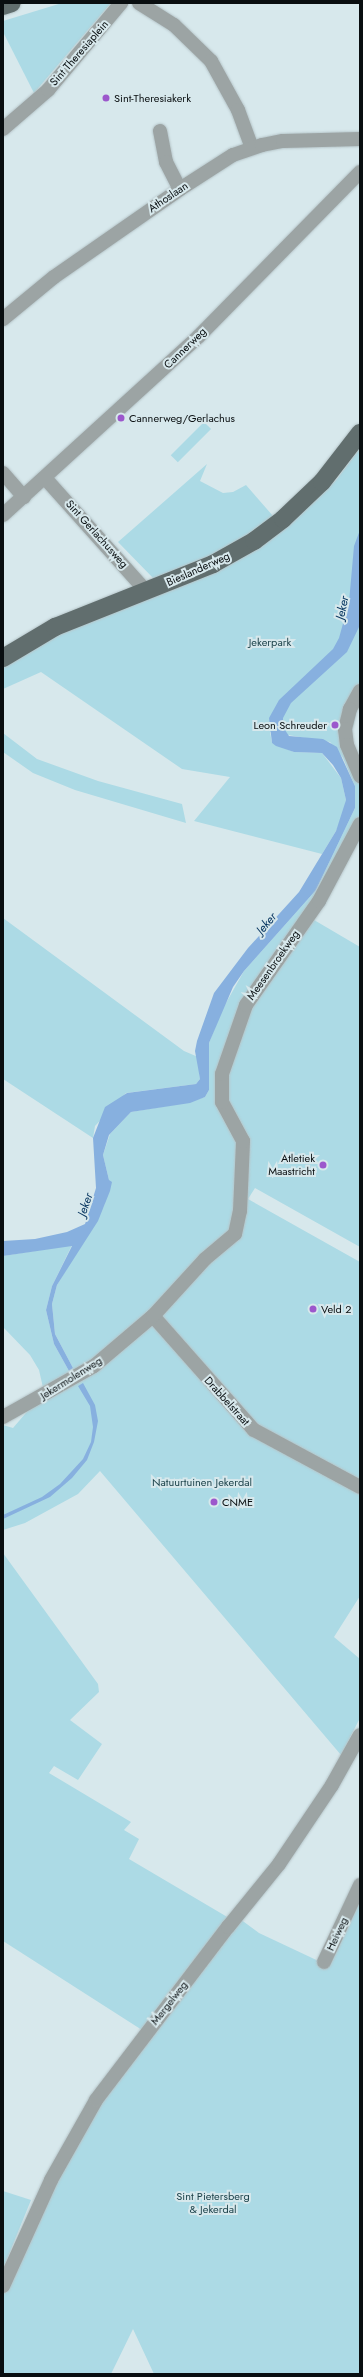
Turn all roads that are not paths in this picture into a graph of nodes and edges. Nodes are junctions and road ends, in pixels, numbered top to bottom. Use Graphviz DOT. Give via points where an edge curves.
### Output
graph roads {
  1 [pos="12,3"];
  2 [pos="121,3"];
  3 [pos="140,3"];
  4 [pos="3,6"];
  5 [pos="3,129"];
  6 [pos="160,131"];
  7 [pos="360,139"];
  8 [pos="252,148"];
  9 [pos="360,172"];
  10 [pos="180,189"];
  11 [pos="3,319"];
  12 [pos="360,433"];
  13 [pos="3,473"];
  14 [pos="45,478"];
  15 [pos="24,497"];
  16 [pos="3,515"];
  17 [pos="146,591"];
  18 [pos="3,658"];
  19 [pos="360,691"];
  20 [pos="360,776"];
  21 [pos="360,824"];
  22 [pos="153,1316"];
  23 [pos="3,1417"];
  24 [pos="360,1487"];
  25 [pos="360,1735"];
  26 [pos="360,1885"];
  27 [pos="324,1962"];
  28 [pos="3,2286"];
  1 -- 4 [label="main road"];
  2 -- 5 [label="street, Sint Theresiaplein" via="36,102"];
  3 -- 8 [label="street" via="174,25 211,61 238,110"];
  6 -- 10 [label="street" via="166,162"];
  7 -- 8 [label="street, Athoslaan" via="283,141"];
  8 -- 10 [label="street, Athoslaan" via="218,163"];
  9 -- 14 [label="street, Cannerweg" via="202,332"];
  10 -- 11 [label="street, Athoslaan" via="48,281"];
  12 -- 17 [label="main road, Bieslanderweg" via="310,495 254,541 213,564"];
  13 -- 15 [label="street"];
  14 -- 15 [label="street, Cannerweg"];
  14 -- 17 [label="street, Sint Gerlachusweg"];
  15 -- 16 [label="street, Cannerweg"];
  17 -- 18 [label="main road, Bieslanderweg" via="56,627"];
  19 -- 20 [label="street" via="350,709 345,729 347,745"];
  21 -- 22 [label="street, Meesenbroekweg" via="319,901 251,995 241,1016 222,1074 222,1102 243,1141 236,1231 189,1276"];
  22 -- 23 [label="street, Jekermolenweg" via="94,1366"];
  22 -- 24 [label="street, Drabbelstraat" via="254,1430"];
  25 -- 28 [label="street, Mergelweg" via="332,1785 279,1864 96,2100 51,2180"];
  26 -- 27 [label="street, Heiweg"];
}
